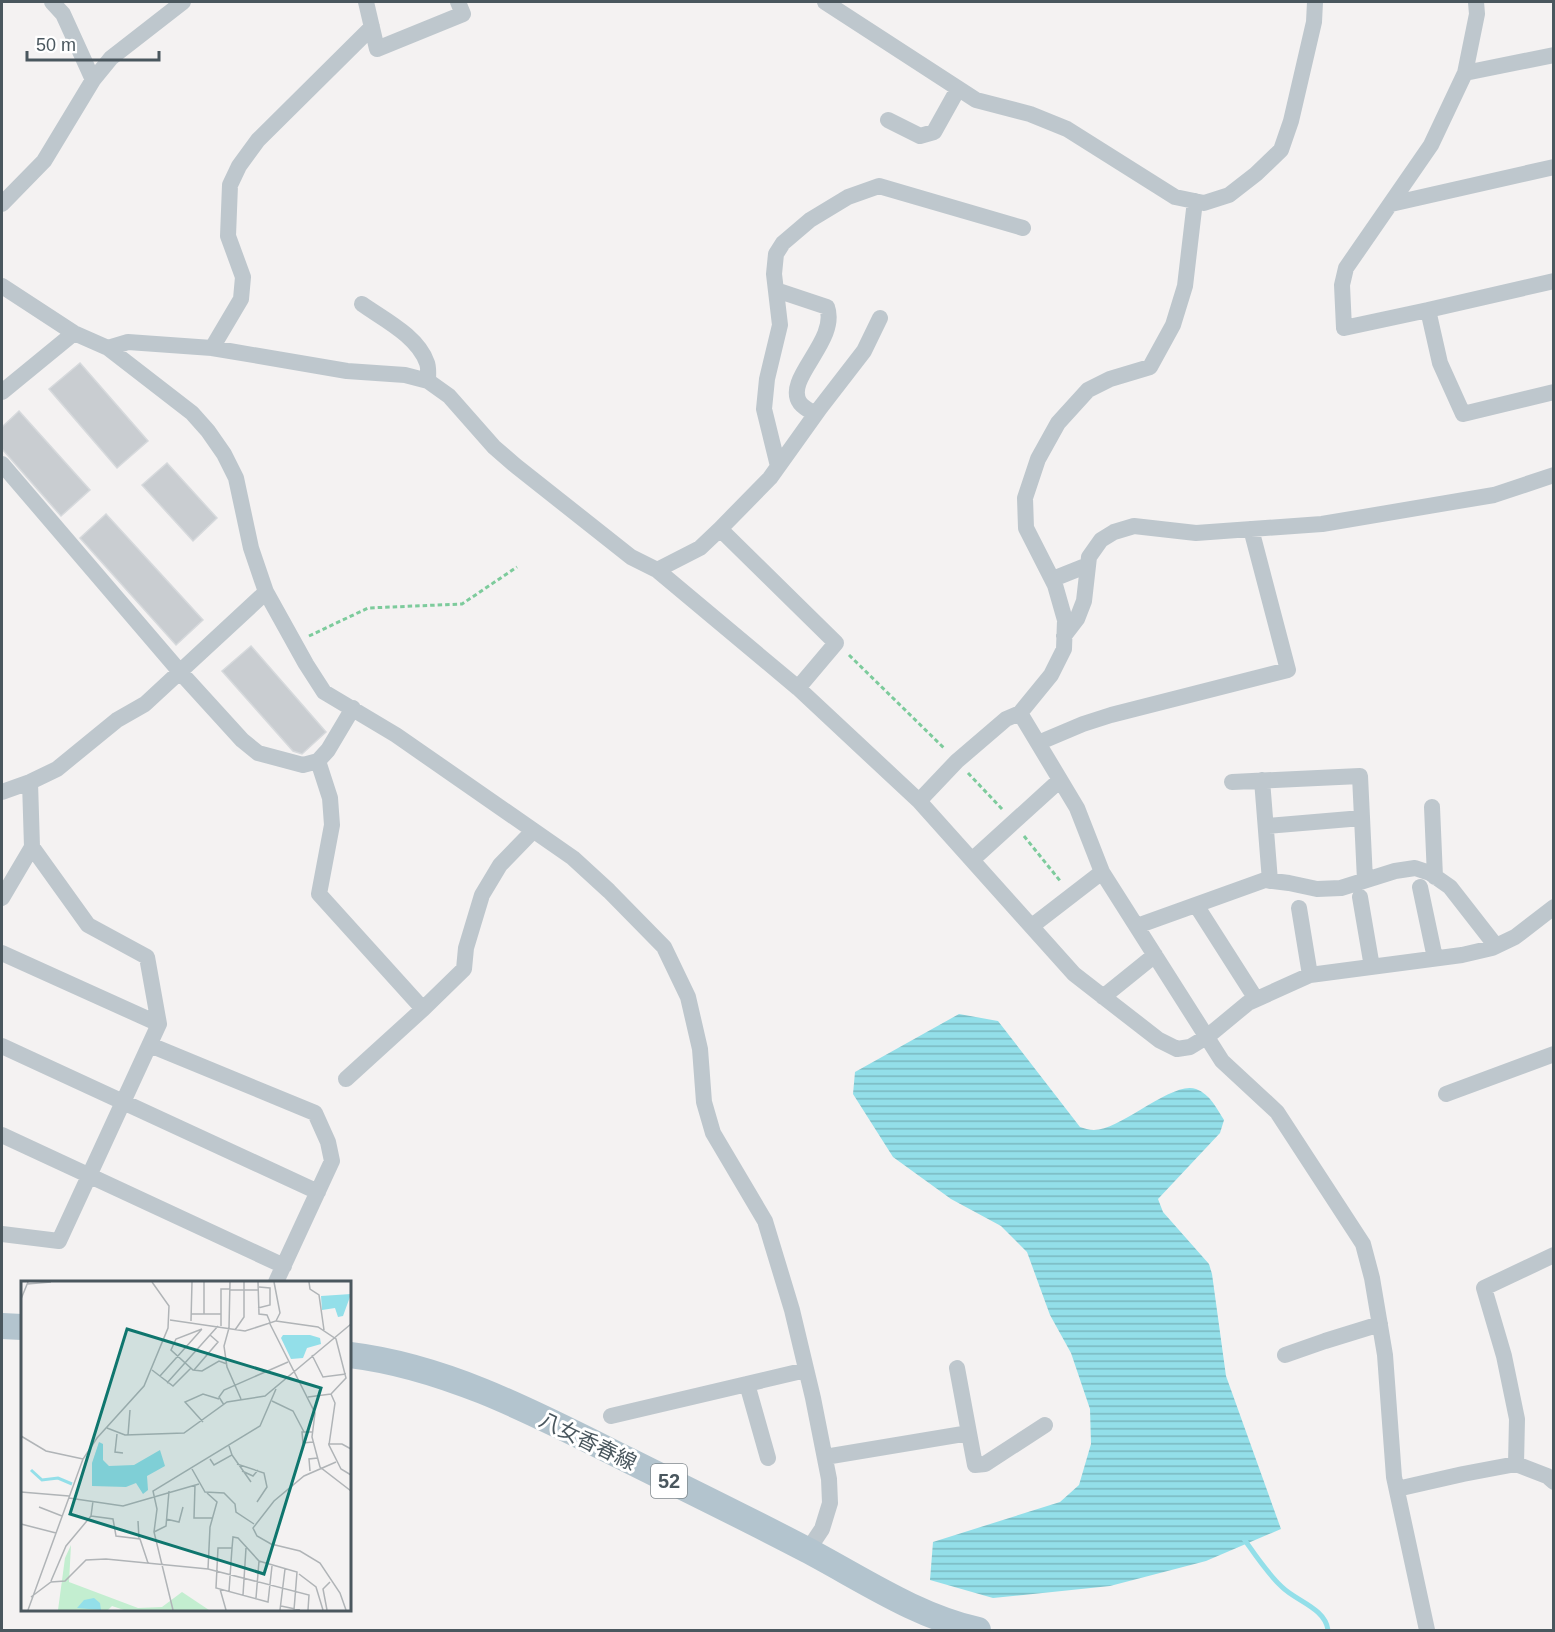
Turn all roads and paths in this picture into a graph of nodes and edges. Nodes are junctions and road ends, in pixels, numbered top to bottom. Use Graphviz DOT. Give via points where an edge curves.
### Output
graph roads {
  1 [pos="52,2"];
  2 [pos="183,2"];
  3 [pos="366,2"];
  4 [pos="458,2"];
  5 [pos="825,2"];
  6 [pos="1315,2"];
  7 [pos="1476,2"];
  8 [pos="372,27"];
  9 [pos="1554,55"];
  10 [pos="1465,73"];
  11 [pos="93,80"];
  12 [pos="958,89"];
  13 [pos="888,120"];
  14 [pos="1554,166"];
  15 [pos="1195,201"];
  16 [pos="2,204"];
  17 [pos="1391,204"];
  18 [pos="1023,228"];
  19 [pos="1554,281"];
  20 [pos="2,286"];
  21 [pos="776,290"];
  22 [pos="362,303"];
  23 [pos="1428,310"];
  24 [pos="880,318"];
  25 [pos="74,333"];
  26 [pos="108,348"];
  27 [pos="212,348"];
  28 [pos="428,381"];
  29 [pos="2,392"];
  30 [pos="1554,392"];
  31 [pos="815,414"];
  32 [pos="2,464"];
  33 [pos="778,466"];
  34 [pos="1554,475"];
  35 [pos="720,530"];
  36 [pos="1251,530"];
  37 [pos="1088,565"];
  38 [pos="517,567"];
  39 [pos="657,570"];
  40 [pos="1053,579"];
  41 [pos="267,592"];
  42 [pos="1064,636"];
  43 [pos="294,643"];
  44 [pos="181,673"];
  45 [pos="798,688"];
  46 [pos="354,708"];
  47 [pos="1020,713"];
  48 [pos="1038,743"];
  49 [pos="318,761"];
  50 [pos="1060,780"];
  51 [pos="1262,780"];
  52 [pos="30,782"];
  53 [pos="1232,782"];
  54 [pos="2,792"];
  55 [pos="919,801"];
  56 [pos="1432,807"];
  57 [pos="1362,818"];
  58 [pos="1266,826"];
  59 [pos="533,831"];
  60 [pos="32,847"];
  61 [pos="972,860"];
  62 [pos="1102,872"];
  63 [pos="1435,877"];
  64 [pos="1365,880"];
  65 [pos="1270,881"];
  66 [pos="1420,887"];
  67 [pos="1360,897"];
  68 [pos="2,898"];
  69 [pos="1196,905"];
  70 [pos="1299,908"];
  71 [pos="1554,908"];
  72 [pos="1032,926"];
  73 [pos="1137,926"];
  74 [pos="1497,946"];
  75 [pos="2,953"];
  76 [pos="1155,955"];
  77 [pos="1435,958"];
  78 [pos="1372,967"];
  79 [pos="1310,975"];
  80 [pos="1103,998"];
  81 [pos="1256,999"];
  82 [pos="423,1009"];
  83 [pos="159,1024"];
  84 [pos="1208,1036"];
  85 [pos="150,1045"];
  86 [pos="2,1046"];
  87 [pos="1554,1054"];
  88 [pos="346,1079"];
  89 [pos="1446,1094"];
  90 [pos="123,1102"];
  91 [pos="2,1135"];
  92 [pos="88,1175"];
  93 [pos="318,1192"];
  94 [pos="2,1234"];
  95 [pos="1554,1255"];
  96 [pos="284,1266"];
  97 [pos="276,1281"];
  98 [pos="1380,1324"];
  99 [pos="2,1326"];
  100 [pos="21,1327"];
  101 [pos="351,1355"];
  102 [pos="1285,1355"];
  103 [pos="957,1368"];
  104 [pos="807,1370"];
  105 [pos="747,1384"];
  106 [pos="611,1416"];
  107 [pos="1045,1425"];
  108 [pos="969,1433"];
  109 [pos="825,1457"];
  110 [pos="768,1458"];
  111 [pos="1516,1464"];
  112 [pos="1554,1482"];
  113 [pos="1397,1489"];
  114 [pos="808,1550"];
  115 [pos="978,1630"];
  116 [pos="1427,1630"];
  1 -- 11 [label="street" via="63,14"];
  2 -- 11 [label="street" via="111,58"];
  3 -- 8 [label="street"];
  4 -- 8 [label="street" via="463,14 377,49"];
  5 -- 12 [label="street"];
  6 -- 15 [label="street" via="1314,22 1281,150 1229,195 1204,203"];
  7 -- 10 [label="street"];
  8 -- 27 [label="street" via="258,140 239,165 230,185 228,236 243,277 241,299"];
  9 -- 10 [label="street"];
  10 -- 17 [label="street" via="1431,145"];
  11 -- 16 [label="street" via="44,161"];
  12 -- 13 [label="street" via="934,132 920,136"];
  12 -- 15 [label="street" via="976,100 1030,114 1067,129 1175,197"];
  14 -- 17 [label="street"];
  15 -- 40 [label="street" via="1185,286 1173,325 1150,367 1088,390 1058,423 1038,459 1025,498 1026,528"];
  17 -- 23 [label="street" via="1346,268 1342,285 1344,328"];
  18 -- 21 [label="street" via="879,186 848,197 819,214 783,243 776,254"];
  19 -- 23 [label="street"];
  20 -- 25 [label="street"];
  21 -- 31 [label="street" via="826,307 830,316 822,344 802,374 797,391 798,401"];
  21 -- 33 [label="street" via="780,325 764,409"];
  22 -- 28 [label="street" via="408,336 420,350 427,363"];
  23 -- 30 [label="street" via="1440,363 1463,414"];
  24 -- 31 [label="street" via="864,351"];
  25 -- 26 [label="street"];
  25 -- 29 [label="street"];
  26 -- 27 [label="street" via="128,342"];
  26 -- 41 [label="street" via="192,414 224,454 236,478 251,548"];
  27 -- 28 [label="street"];
  28 -- 39 [label="street" via="449,396 516,466 631,557"];
  31 -- 33 [label="street"];
  32 -- 44 [label="street"];
  33 -- 35 [label="street"];
  34 -- 36 [label="street" via="1494,495 1322,524"];
  35 -- 39 [label="street" via="700,548"];
  35 -- 45 [label="street" via="836,643"];
  36 -- 37 [label="street" via="1196,534 1134,526 1101,540"];
  36 -- 48 [label="street" via="1288,670 1112,715"];
  37 -- 40 [label="street"];
  37 -- 42 [label="street" via="1084,601"];
  38 -- 43 [label="path" via="462,604 368,608"];
  39 -- 45 [label="street"];
  40 -- 42 [label="street" via="1065,620"];
  41 -- 43 [label="street"];
  41 -- 44 [label="street"];
  42 -- 47 [label="street" via="1064,649 1051,675"];
  43 -- 46 [label="street" via="324,692"];
  44 -- 49 [label="street" via="258,753 303,765"];
  44 -- 52 [label="street" via="71,759"];
  45 -- 55 [label="street"];
  46 -- 49 [label="street"];
  46 -- 59 [label="street"];
  47 -- 48 [label="street"];
  47 -- 55 [label="street" via="1006,719 957,761"];
  48 -- 50 [label="street"];
  49 -- 82 [label="street" via="330,798 332,825 319,894"];
  50 -- 61 [label="street"];
  50 -- 62 [label="street" via="1077,808"];
  51 -- 53 [label="street"];
  51 -- 57 [label="street" via="1360,776"];
  51 -- 58 [label="street"];
  52 -- 54 [label="street"];
  52 -- 60 [label="street"];
  55 -- 61 [label="street"];
  56 -- 63 [label="street"];
  57 -- 58 [label="street"];
  57 -- 64 [label="street"];
  58 -- 65 [label="street"];
  59 -- 82 [label="street" via="500,865 482,895 466,948 464,969"];
  59 -- 104 [label="street" via="573,858 664,947 688,997 699,1049 704,1102 713,1134 765,1221"];
  60 -- 68 [label="street"];
  60 -- 83 [label="street" via="88,925 147,957"];
  61 -- 72 [label="street"];
  62 -- 72 [label="street"];
  62 -- 73 [label="street"];
  63 -- 64 [label="street" via="1415,867"];
  63 -- 74 [label="street" via="1450,886"];
  64 -- 65 [label="street" via="1341,888 1317,889"];
  65 -- 69 [label="street"];
  66 -- 77 [label="street"];
  67 -- 78 [label="street"];
  69 -- 73 [label="street"];
  69 -- 81 [label="street"];
  70 -- 79 [label="street"];
  71 -- 74 [label="street"];
  72 -- 80 [label="street" via="1074,974"];
  73 -- 76 [label="street"];
  74 -- 77 [label="street"];
  75 -- 83 [label="street"];
  76 -- 80 [label="street"];
  76 -- 84 [label="street"];
  77 -- 78 [label="street"];
  78 -- 79 [label="street"];
  79 -- 81 [label="street"];
  80 -- 84 [label="street" via="1177,1049 1190,1047"];
  81 -- 84 [label="street"];
  82 -- 88 [label="street"];
  83 -- 85 [label="street"];
  84 -- 98 [label="street" via="1222,1061 1277,1112 1363,1244"];
  85 -- 90 [label="street"];
  85 -- 93 [label="street" via="315,1113 332,1161"];
  86 -- 90 [label="street"];
  87 -- 89 [label="street"];
  90 -- 92 [label="street"];
  90 -- 93 [label="street"];
  91 -- 92 [label="street"];
  92 -- 94 [label="street" via="59,1240"];
  92 -- 96 [label="street"];
  93 -- 96 [label="street"];
  95 -- 111 [label="street" via="1484,1288 1517,1419"];
  96 -- 97 [label="street"];
  98 -- 102 [label="street"];
  98 -- 113 [label="street"];
  99 -- 100 [label="main road"];
  101 -- 114 [label="main road, 八女香春線 / 52" via="440,1377 528,1411"];
  103 -- 108 [label="street"];
  104 -- 105 [label="street"];
  104 -- 109 [label="street"];
  105 -- 106 [label="street"];
  105 -- 110 [label="street"];
  107 -- 108 [label="street" via="986,1464 975,1466"];
  108 -- 109 [label="street"];
  109 -- 114 [label="street" via="830,1503 822,1529"];
  111 -- 112 [label="street"];
  111 -- 113 [label="street"];
  113 -- 116 [label="street"];
  114 -- 115 [label="main road, 八女香春線 / 52" via="908,1605"];
}
